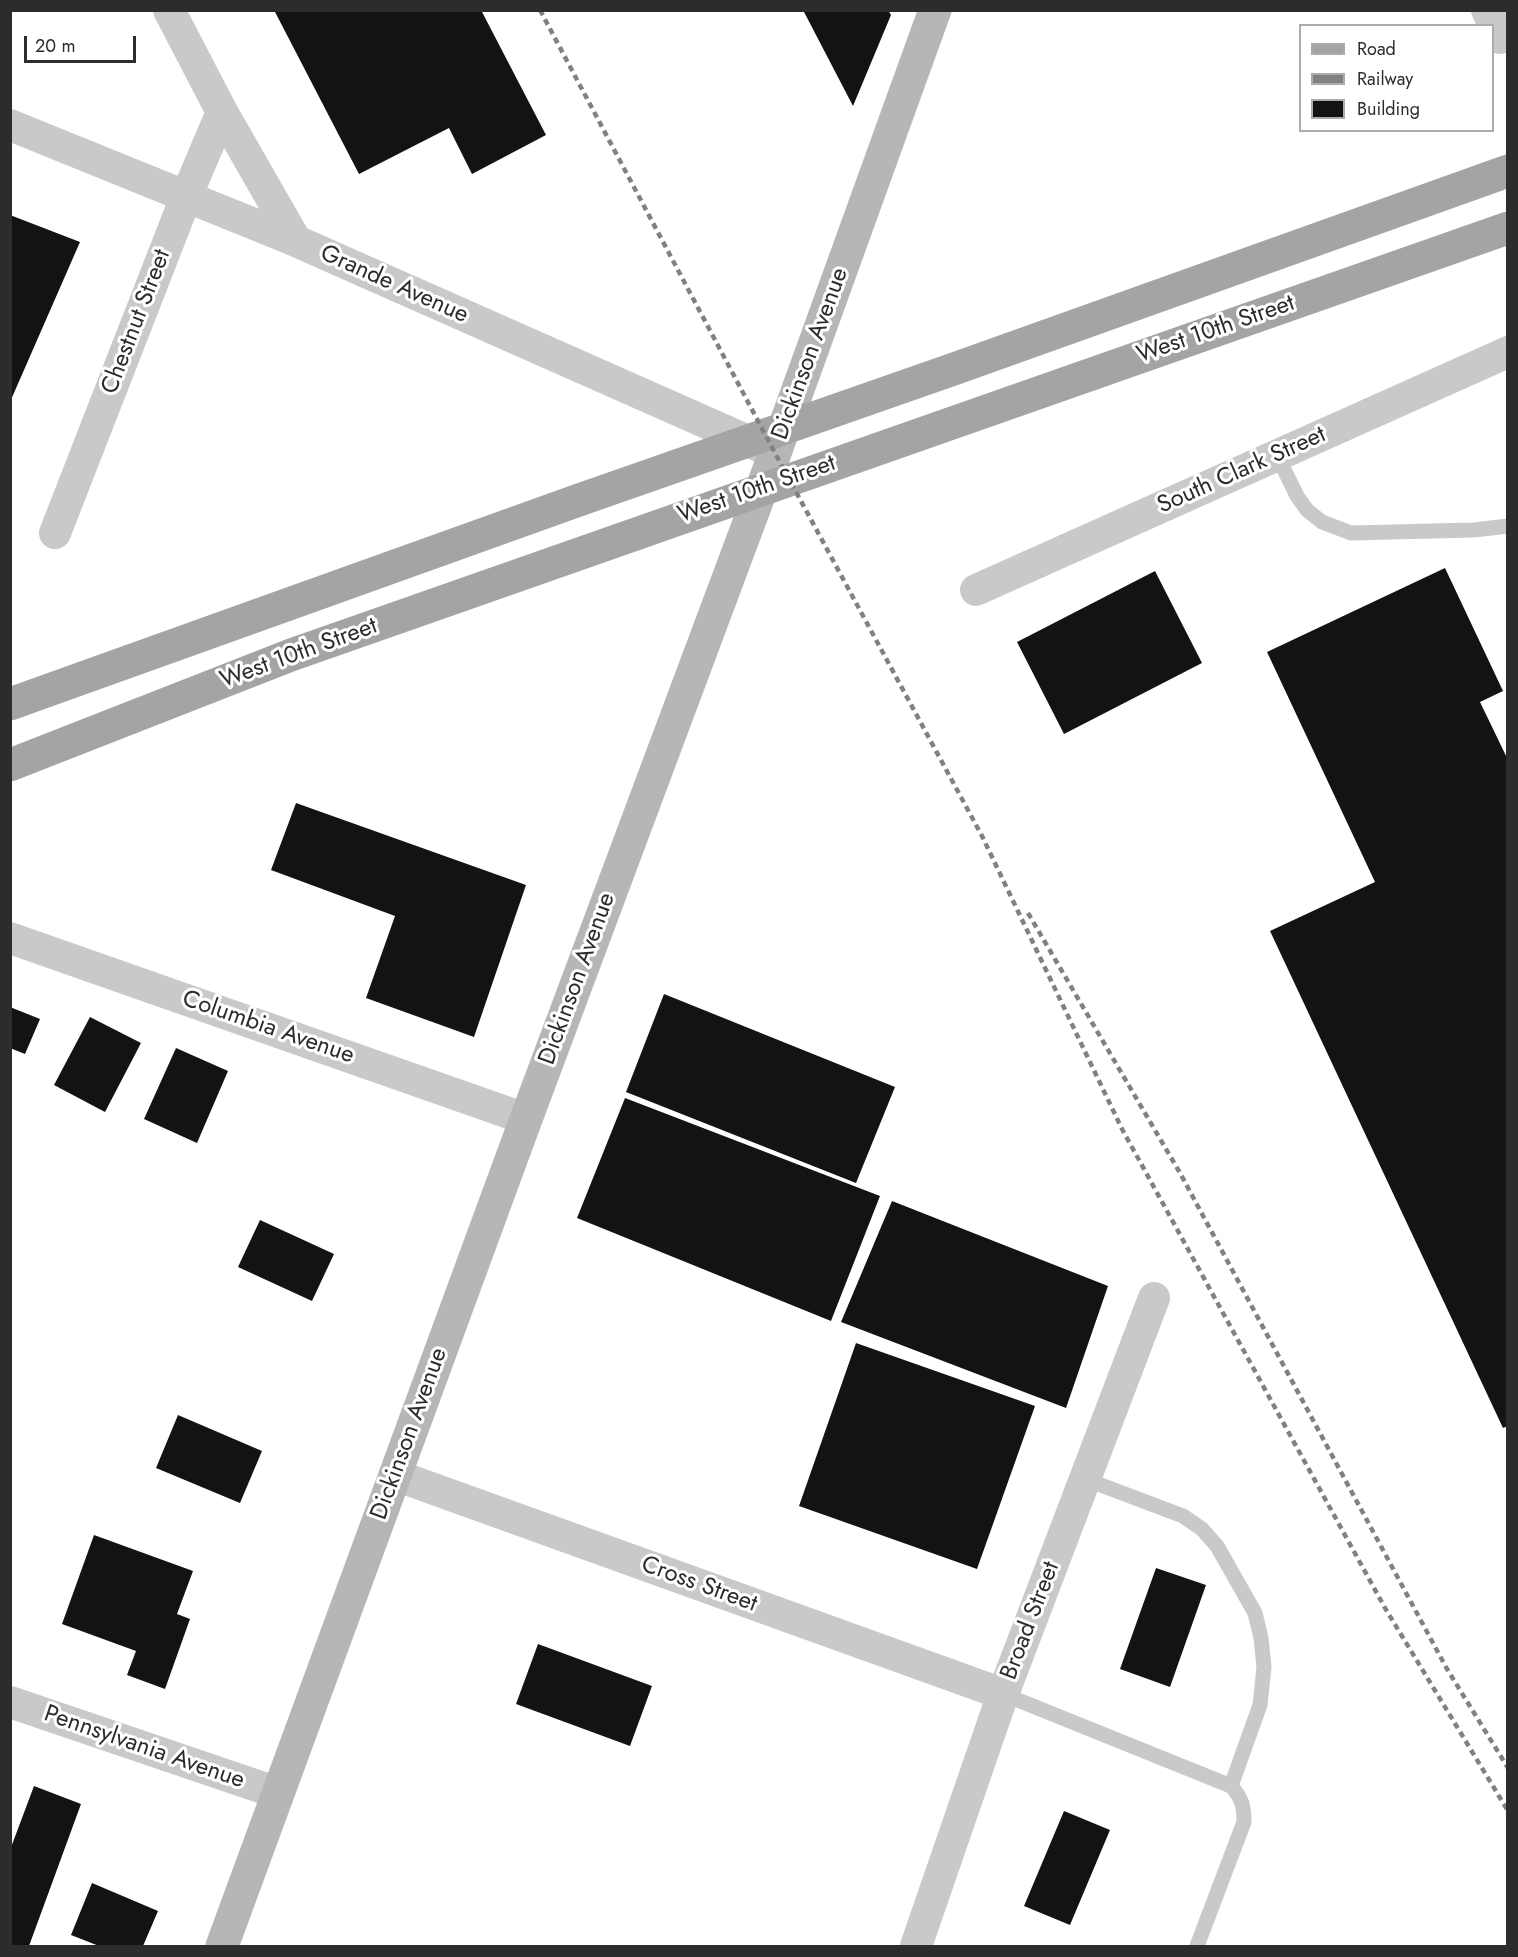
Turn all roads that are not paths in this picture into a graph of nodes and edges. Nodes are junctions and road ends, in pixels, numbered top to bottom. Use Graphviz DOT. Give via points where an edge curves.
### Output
graph roads {
  1 [pos="169,10"];
  2 [pos="935,10"];
  3 [pos="222,112"];
  4 [pos="10,125"];
  5 [pos="1508,171"];
  6 [pos="186,197"];
  7 [pos="1508,228"];
  8 [pos="296,241"];
  9 [pos="1508,352"];
  10 [pos="775,453"];
  11 [pos="1278,455"];
  12 [pos="1508,526"];
  13 [pos="55,533"];
  14 [pos="976,590"];
  15 [pos="10,704"];
  16 [pos="10,765"];
  17 [pos="10,938"];
  18 [pos="526,1119"];
  19 [pos="1154,1298"];
  20 [pos="395,1475"];
  21 [pos="1085,1479"];
  22 [pos="1003,1695"];
  23 [pos="10,1702"];
  24 [pos="1231,1786"];
  25 [pos="278,1793"];
  26 [pos="229,1945"];
  27 [pos="916,1947"];
  28 [pos="1197,1947"];
  1 -- 3 [label="street"];
  2 -- 10 [label="main road, Dickinson Avenue"];
  3 -- 6 [label="street, Chestnut Street"];
  3 -- 8 [label="street"];
  4 -- 6 [label="street, Grande Avenue"];
  5 -- 15 [label="main road, West 10th Street"];
  6 -- 8 [label="street, Grande Avenue"];
  6 -- 13 [label="street, Chestnut Street"];
  7 -- 16 [label="main road, West 10th Street" via="291,655"];
  8 -- 10 [label="street, Grande Avenue"];
  9 -- 11 [label="street, South Clark Street"];
  10 -- 18 [label="main road, Dickinson Avenue"];
  11 -- 12 [label="lane" via="1307,510 1322,522 1351,533"];
  11 -- 14 [label="street, South Clark Street"];
  17 -- 18 [label="street, Columbia Avenue"];
  18 -- 20 [label="main road, Dickinson Avenue"];
  19 -- 21 [label="street, Broad Street"];
  20 -- 22 [label="street, Cross Street"];
  20 -- 25 [label="main road, Dickinson Avenue"];
  21 -- 22 [label="street, Broad Street"];
  21 -- 24 [label="lane" via="1184,1516 1202,1529 1255,1613 1264,1667 1260,1705"];
  22 -- 24 [label="lane"];
  22 -- 27 [label="street, Broad Street"];
  23 -- 25 [label="street, Pennsylvania Avenue"];
  24 -- 28 [label="lane" via="1240,1796 1244,1822"];
  25 -- 26 [label="main road, Dickinson Avenue"];
}
